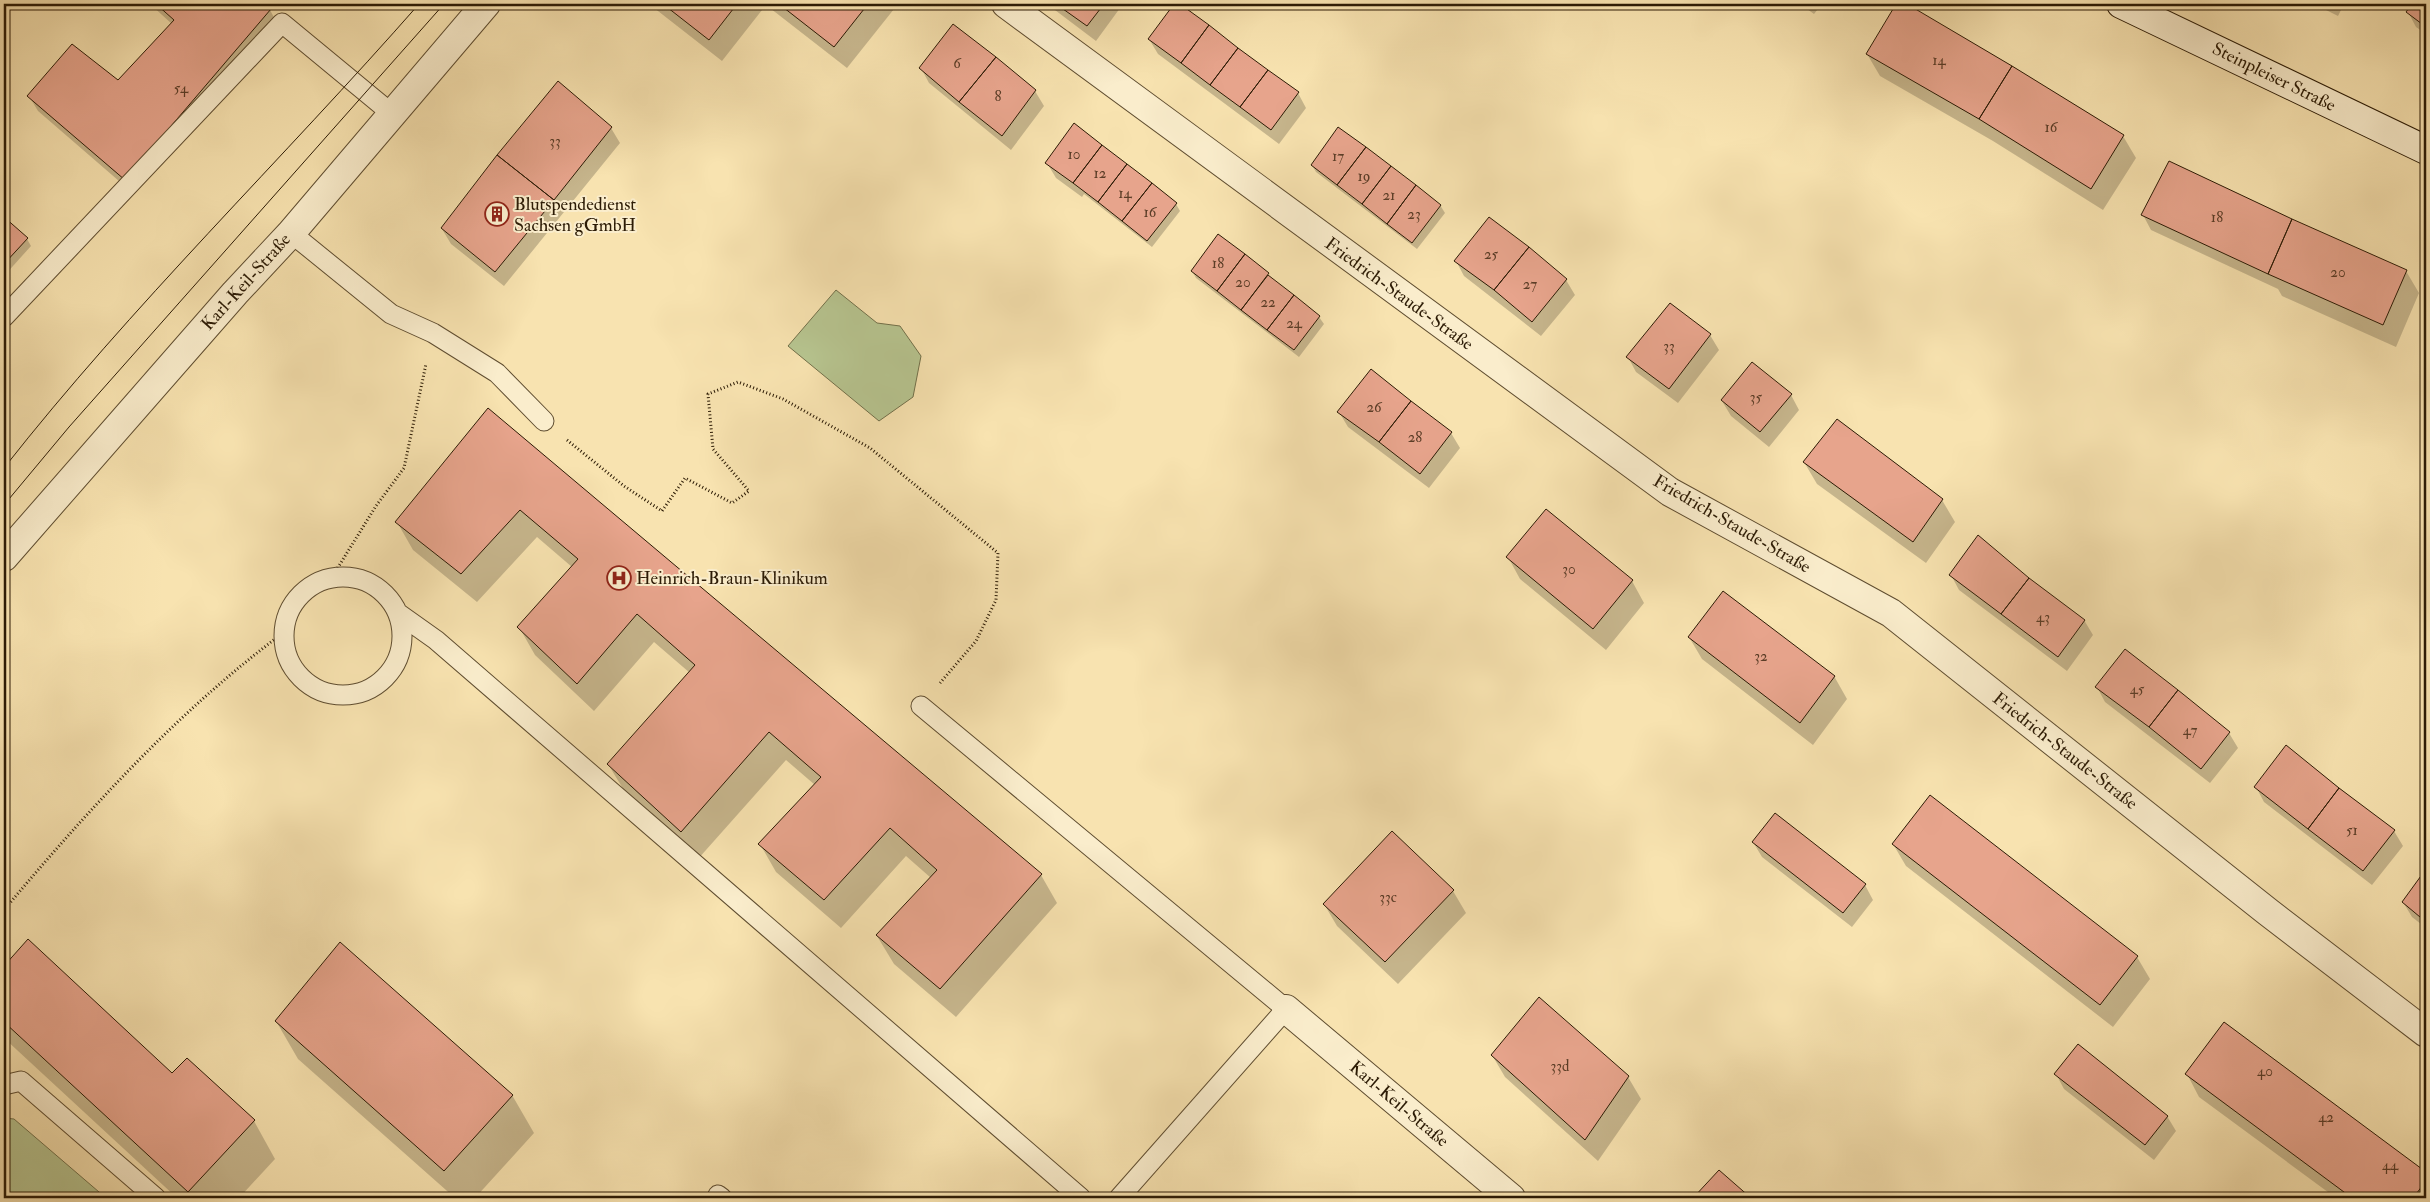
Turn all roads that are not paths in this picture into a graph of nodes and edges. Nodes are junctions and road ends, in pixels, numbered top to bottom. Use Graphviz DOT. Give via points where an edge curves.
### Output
graph roads {
  1 [pos="486,4"];
  2 [pos="1006,4"];
  3 [pos="2121,4"];
  4 [pos="390,114"];
  5 [pos="2426,150"];
  6 [pos="291,233"];
  7 [pos="4,317"];
  8 [pos="544,421"];
  9 [pos="4,557"];
  10 [pos="398,613"];
  11 [pos="921,706"];
  12 [pos="1286,1008"];
  13 [pos="2426,1033"];
  14 [pos="4,1085"];
  15 [pos="156,1198"];
  16 [pos="1081,1198"];
  17 [pos="1119,1198"];
  18 [pos="1511,1198"];
  1 -- 4 [label="street, Karl-Keil-Straße"];
  2 -- 13 [label="street, Friedrich-Staude-Straße" via="1670,492 1891,613"];
  3 -- 5 [label="street, Steinpleiser Straße"];
  4 -- 6 [label="street, Karl-Keil-Straße"];
  4 -- 7 [label="lane" via="282,23"];
  6 -- 8 [label="lane" via="391,314 432,333 497,373"];
  6 -- 9 [label="street, Karl-Keil-Straße"];
  10 -- 10 [label="lane" via="378,587 351,577 332,577 313,584 290,607 283,633 284,648 294,671 313,688 349,695 366,691 385,678 395,665 402,630"];
  10 -- 16 [label="lane" via="436,640"];
  11 -- 12 [label="lane"];
  12 -- 17 [label="lane"];
  12 -- 18 [label="street, Karl-Keil-Straße"];
  14 -- 15 [label="lane" via="21,1081"];
}
